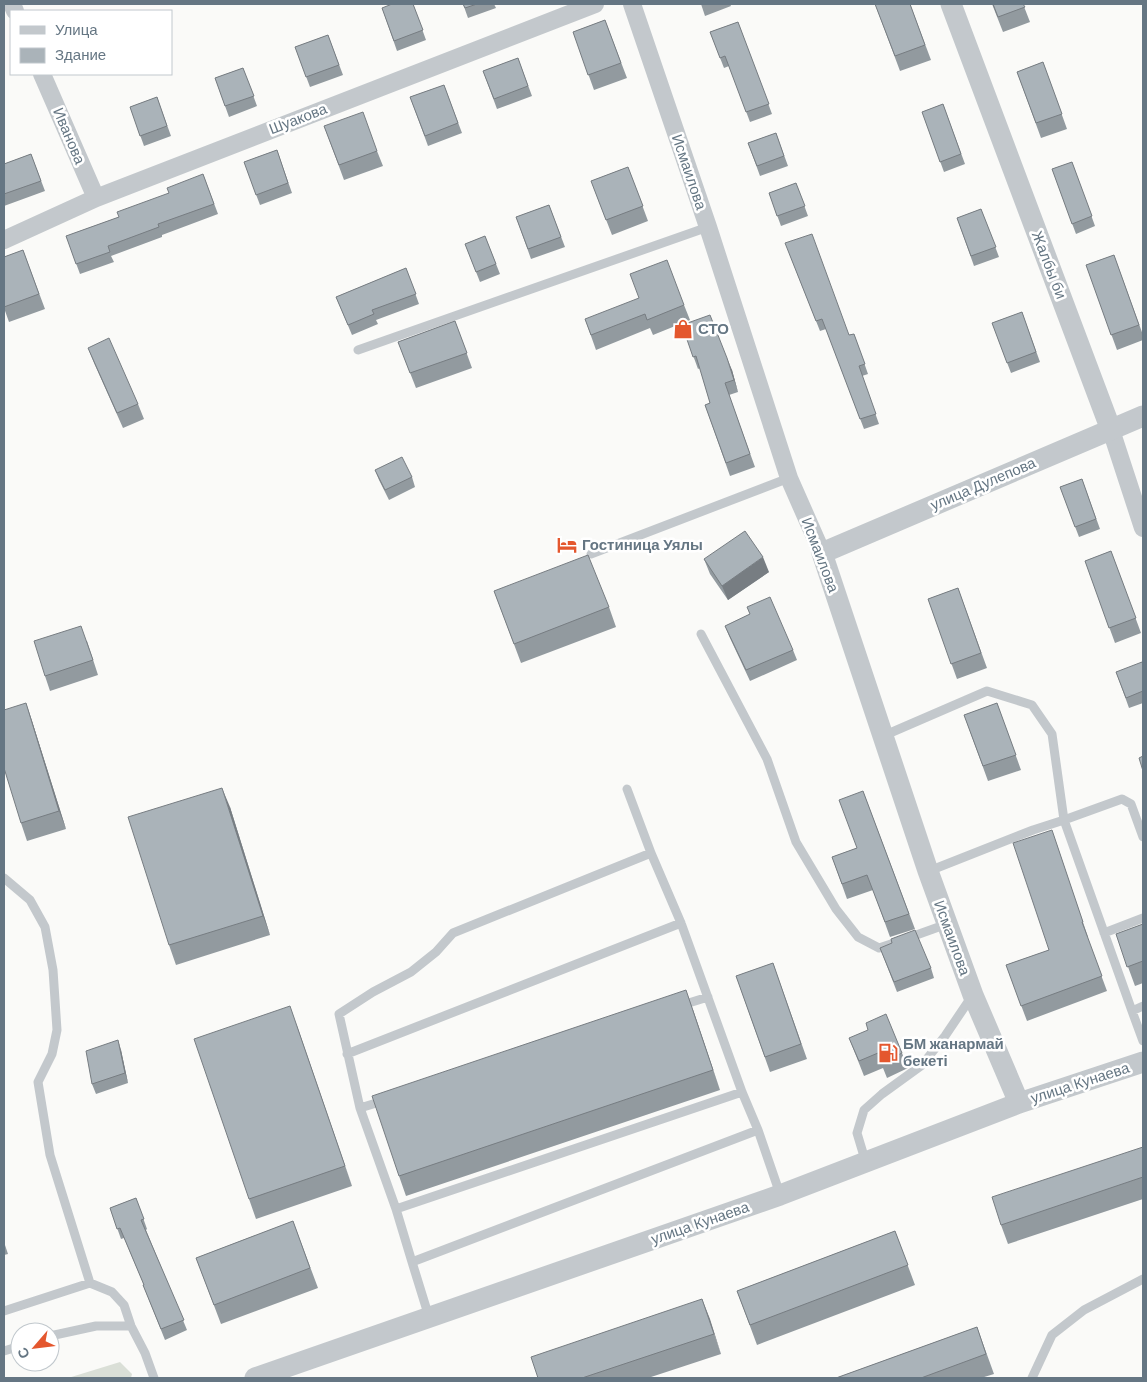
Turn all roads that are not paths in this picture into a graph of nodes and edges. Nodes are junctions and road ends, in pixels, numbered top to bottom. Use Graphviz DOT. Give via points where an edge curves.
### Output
graph roads {
  1 [pos="595,4"];
  2 [pos="632,4"];
  3 [pos="951,4"];
  4 [pos="42,75"];
  5 [pos="96,198"];
  6 [pos="708,227"];
  7 [pos="4,240"];
  8 [pos="358,350"];
  9 [pos="1143,416"];
  10 [pos="1111,430"];
  11 [pos="789,478"];
  12 [pos="1143,528"];
  13 [pos="822,552"];
  14 [pos="591,554"];
  15 [pos="701,634"];
  16 [pos="883,736"];
  17 [pos="627,789"];
  18 [pos="1064,820"];
  19 [pos="1143,837"];
  20 [pos="651,853"];
  21 [pos="928,871"];
  22 [pos="4,878"];
  23 [pos="1143,918"];
  24 [pos="681,923"];
  25 [pos="948,924"];
  26 [pos="1104,933"];
  27 [pos="973,995"];
  28 [pos="708,997"];
  29 [pos="1143,1006"];
  30 [pos="670,1009"];
  31 [pos="1132,1010"];
  32 [pos="1143,1041"];
  33 [pos="347,1054"];
  34 [pos="1143,1062"];
  35 [pos="742,1092"];
  36 [pos="398,1096"];
  37 [pos="1019,1103"];
  38 [pos="360,1108"];
  39 [pos="758,1130"];
  40 [pos="866,1163"];
  41 [pos="780,1195"];
  42 [pos="396,1209"];
  43 [pos="412,1262"];
  44 [pos="1143,1279"];
  45 [pos="90,1283"];
  46 [pos="4,1311"];
  47 [pos="429,1318"];
  48 [pos="131,1326"];
  49 [pos="60,1334"];
  50 [pos="154,1378"];
  51 [pos="255,1378"];
  52 [pos="1032,1378"];
  1 -- 5 [label="street, Шуакова"];
  2 -- 6 [label="street, Исмаилова"];
  3 -- 10 [label="street, Жалбы би"];
  4 -- 5 [label="street, Иванова"];
  5 -- 7 [label="street, Шуакова"];
  6 -- 8 [label="lane"];
  6 -- 11 [label="street, Исмаилова"];
  9 -- 10 [label="street, улица Дулепова"];
  10 -- 12 [label="street, Жалбы би"];
  10 -- 13 [label="street, улица Дулепова"];
  11 -- 13 [label="street, Исмаилова"];
  11 -- 14 [label="lane"];
  13 -- 16 [label="street, Исмаилова"];
  15 -- 25 [label="lane" via="767,760 796,842 836,909 858,937 879,948"];
  16 -- 18 [label="lane" via="987,691 1032,705 1052,734"];
  16 -- 21 [label="street, Исмаилова"];
  17 -- 20 [label="lane"];
  18 -- 19 [label="lane" via="1122,799 1131,804"];
  18 -- 21 [label="lane"];
  18 -- 26 [label="lane"];
  20 -- 24 [label="lane"];
  20 -- 33 [label="lane" via="453,933 411,972 339,1014"];
  21 -- 25 [label="street, Исмаилова"];
  22 -- 45 [label="lane" via="30,900 45,927 57,1030 52,1054 38,1082 50,1154"];
  23 -- 26 [label="lane"];
  24 -- 28 [label="lane"];
  24 -- 33 [label="lane"];
  25 -- 27 [label="street, Исмаилова"];
  26 -- 31 [label="lane"];
  27 -- 37 [label="street, Исмаилова"];
  27 -- 40 [label="lane" via="922,1065 864,1110 857,1133"];
  28 -- 30 [label="lane"];
  28 -- 35 [label="lane"];
  29 -- 31 [label="lane"];
  31 -- 32 [label="lane"];
  33 -- 38 [label="lane"];
  34 -- 37 [label="street, улица Кунаева"];
  35 -- 39 [label="lane"];
  35 -- 42 [label="lane"];
  36 -- 38 [label="lane"];
  37 -- 40 [label="street, улица Кунаева"];
  38 -- 42 [label="lane"];
  39 -- 41 [label="lane"];
  39 -- 43 [label="lane"];
  40 -- 41 [label="street, улица Кунаева"];
  41 -- 47 [label="street, улица Кунаева"];
  42 -- 43 [label="lane"];
  43 -- 47 [label="lane"];
  44 -- 52 [label="lane" via="1084,1310 1052,1335"];
  45 -- 46 [label="lane"];
  45 -- 48 [label="lane" via="112,1292 124,1305"];
  47 -- 51 [label="street, улица Кунаева"];
  48 -- 49 [label="lane" via="96,1326"];
  48 -- 50 [label="lane"];
}
